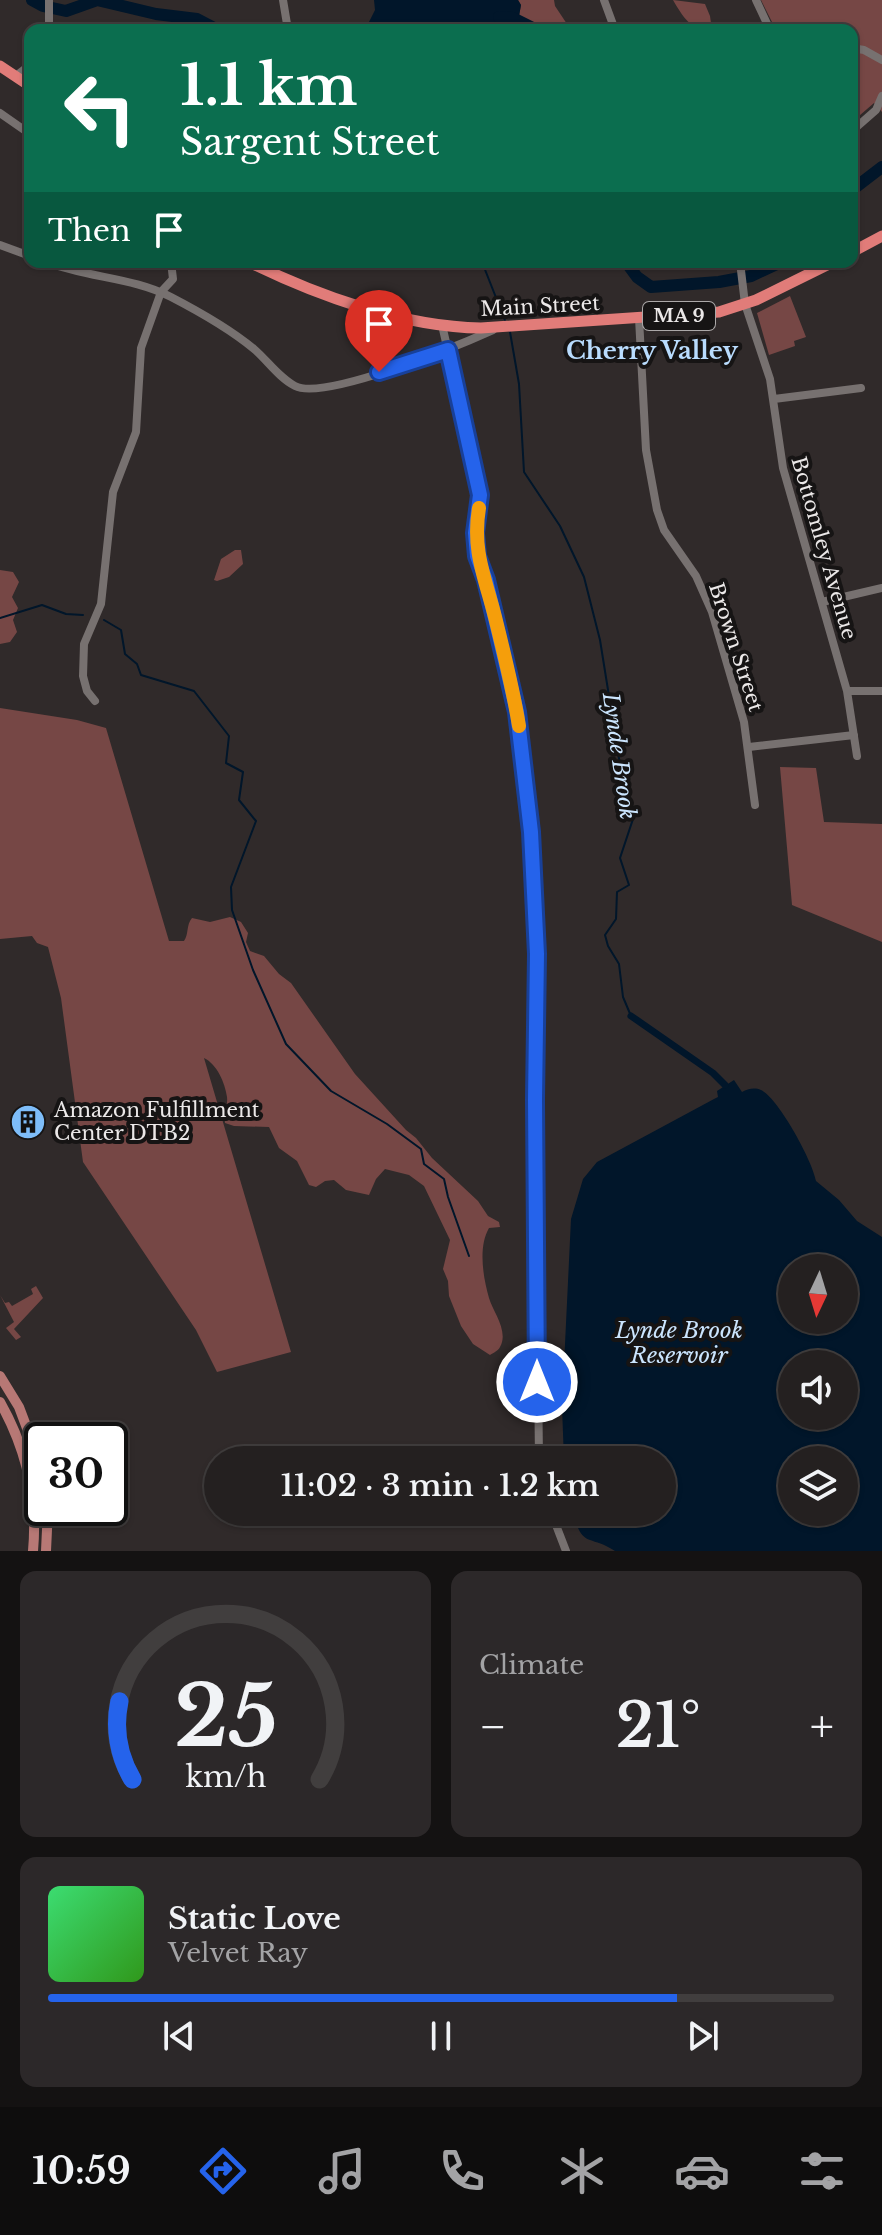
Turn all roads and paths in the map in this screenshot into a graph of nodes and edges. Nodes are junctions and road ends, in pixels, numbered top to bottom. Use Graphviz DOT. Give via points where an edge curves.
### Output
graph roads {
  1 [pos="49,0"];
  2 [pos="283,0"];
  3 [pos="604,0"];
  4 [pos="756,0"];
  5 [pos="49,24"];
  6 [pos="287,24"];
  7 [pos="613,24"];
  8 [pos="767,24"];
  9 [pos="858,49"];
  10 [pos="882,60"];
  11 [pos="0,66"];
  12 [pos="24,70"];
  13 [pos="16,76"];
  14 [pos="24,82"];
  15 [pos="882,96"];
  16 [pos="0,113"];
  17 [pos="858,126"];
  18 [pos="24,130"];
  19 [pos="882,236"];
  20 [pos="0,245"];
  21 [pos="858,249"];
  22 [pos="24,254"];
  23 [pos="63,268"];
  24 [pos="172,268"];
  25 [pos="263,268"];
  26 [pos="741,268"];
  27 [pos="822,268"];
  28 [pos="161,292"];
  29 [pos="745,304"];
  30 [pos="639,318"];
  31 [pos="442,325"];
  32 [pos="505,327"];
  33 [pos="448,350"];
  34 [pos="861,388"];
  35 [pos="774,399"];
  36 [pos="882,588"];
  37 [pos="822,602"];
  38 [pos="847,691"];
  39 [pos="882,691"];
  40 [pos="95,701"];
  41 [pos="854,735"];
  42 [pos="749,747"];
  43 [pos="857,756"];
  44 [pos="755,805"];
  45 [pos="0,1376"];
  46 [pos="0,1402"];
  47 [pos="25,1422"];
  48 [pos="539,1446"];
  49 [pos="47,1526"];
  50 [pos="556,1526"];
  51 [pos="33,1551"];
  52 [pos="46,1551"];
  53 [pos="566,1551"];
  1 -- 5 [label="street"];
  2 -- 6 [label="street"];
  3 -- 7 [label="street"];
  4 -- 8 [label="street"];
  9 -- 10 [label="street"];
  11 -- 13 [label="highway"];
  12 -- 13 [label="street"];
  13 -- 14 [label="highway"];
  15 -- 17 [label="street" via="876,110"];
  16 -- 18 [label="street"];
  19 -- 21 [label="highway"];
  20 -- 22 [label="street"];
  23 -- 28 [label="street"];
  24 -- 28 [label="street" via="173,279"];
  25 -- 31 [label="highway, Main Street / MA 9" via="326,295"];
  26 -- 29 [label="street, Bottomley Avenue"];
  27 -- 29 [label="highway, Main Street / MA 9"];
  28 -- 33 [label="street" via="245,342 304,389 326,388"];
  28 -- 40 [label="street" via="141,348 136,432 113,492 99,610 82,653 84,683"];
  29 -- 30 [label="highway, Main Street / MA 9" via="713,313"];
  29 -- 35 [label="street, Bottomley Avenue"];
  30 -- 32 [label="highway, Main Street / MA 9"];
  30 -- 42 [label="street, Brown Street" via="645,446 657,510 709,603"];
  31 -- 32 [label="highway, Main Street / MA 9"];
  31 -- 33 [label="street"];
  32 -- 33 [label="street"];
  33 -- 48 [label="street" via="480,495 477,556 517,712 531,832 537,954"];
  34 -- 35 [label="street"];
  35 -- 37 [label="street, Bottomley Avenue" via="785,475"];
  36 -- 37 [label="street"];
  37 -- 38 [label="street, Bottomley Avenue"];
  38 -- 39 [label="street"];
  38 -- 41 [label="street, Bottomley Avenue"];
  41 -- 42 [label="street"];
  41 -- 43 [label="street, Bottomley Avenue"];
  42 -- 44 [label="street, Brown Street"];
  45 -- 47 [label="main road"];
  46 -- 51 [label="main road" via="29,1474"];
  49 -- 52 [label="main road"];
  50 -- 53 [label="street"];
}
